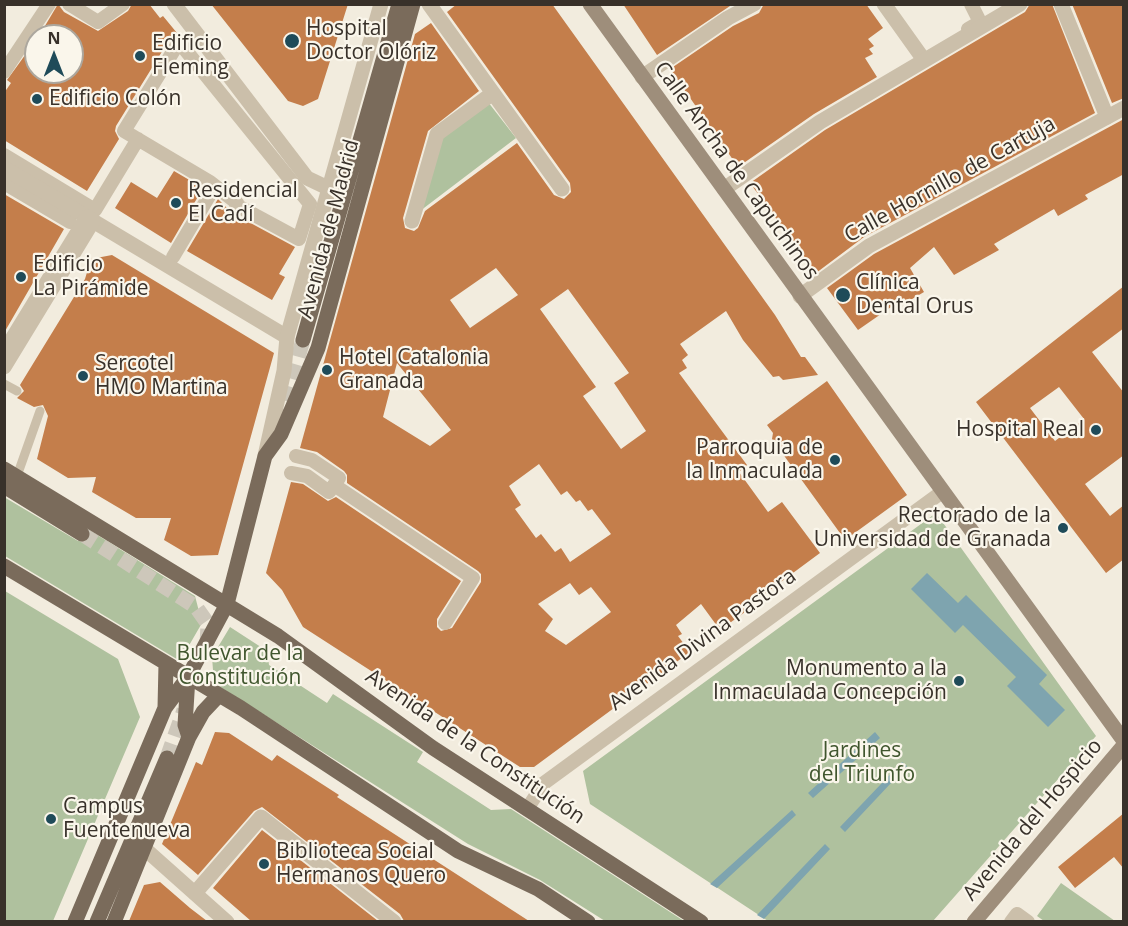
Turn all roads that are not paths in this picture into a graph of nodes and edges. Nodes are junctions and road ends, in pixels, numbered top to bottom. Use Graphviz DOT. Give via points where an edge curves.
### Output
graph roads {
  1 [pos="49,4"];
  2 [pos="69,4"];
  3 [pos="123,4"];
  4 [pos="174,4"];
  5 [pos="381,4"];
  6 [pos="399,4"];
  7 [pos="413,4"];
  8 [pos="429,4"];
  9 [pos="590,4"];
  10 [pos="754,4"];
  11 [pos="884,4"];
  12 [pos="889,4"];
  13 [pos="971,4"];
  14 [pos="1020,4"];
  15 [pos="1061,4"];
  16 [pos="924,60"];
  17 [pos="4,72"];
  18 [pos="642,77"];
  19 [pos="493,93"];
  20 [pos="1124,108"];
  21 [pos="1107,117"];
  22 [pos="138,139"];
  23 [pos="4,154"];
  24 [pos="4,168"];
  25 [pos="4,183"];
  26 [pos="215,186"];
  27 [pos="328,188"];
  28 [pos="562,189"];
  29 [pos="724,189"];
  30 [pos="92,216"];
  31 [pos="412,221"];
  32 [pos="70,222"];
  33 [pos="173,257"];
  34 [pos="800,296"];
  35 [pos="287,337"];
  36 [pos="303,340"];
  37 [pos="4,352"];
  38 [pos="4,368"];
  39 [pos="4,384"];
  40 [pos="17,391"];
  41 [pos="40,411"];
  42 [pos="265,456"];
  43 [pos="296,456"];
  44 [pos="11,472"];
  45 [pos="291,473"];
  46 [pos="334,485"];
  47 [pos="4,486"];
  48 [pos="942,492"];
  49 [pos="82,534"];
  50 [pos="4,566"];
  51 [pos="227,604"];
  52 [pos="445,623"];
  53 [pos="166,664"];
  54 [pos="188,676"];
  55 [pos="219,695"];
  56 [pos="165,708"];
  57 [pos="189,738"];
  58 [pos="1124,743"];
  59 [pos="167,758"];
  60 [pos="527,809"];
  61 [pos="145,849"];
  62 [pos="195,893"];
  63 [pos="75,921"];
  64 [pos="97,921"];
  65 [pos="114,921"];
  66 [pos="227,921"];
  67 [pos="394,921"];
  68 [pos="588,921"];
  69 [pos="700,921"];
  70 [pos="974,921"];
  71 [pos="1011,921"];
  72 [pos="1028,921"];
  1 -- 17 [label="street"];
  2 -- 3 [label="street" via="98,22"];
  4 -- 27 [label="street" via="307,178"];
  5 -- 27 [label="street, Avenida de Madrid"];
  6 -- 36 [label="main road, Avenida de Madrid"];
  7 -- 42 [label="main road, Avenida de Madrid" via="318,348 281,434"];
  8 -- 19 [label="street"];
  9 -- 18 [label="main road, Calle Ancha de Capuchinos"];
  10 -- 18 [label="street"];
  11 -- 16 [label="street"];
  12 -- 13 [label="street" via="925,55 980,22"];
  14 -- 16 [label="street"];
  15 -- 21 [label="street"];
  16 -- 29 [label="street" via="820,122"];
  18 -- 29 [label="main road, Calle Ancha de Capuchinos"];
  19 -- 28 [label="street"];
  19 -- 31 [label="street" via="437,134"];
  20 -- 21 [label="street, Calle Hornillo de Cartuja"];
  21 -- 34 [label="street, Calle Hornillo de Cartuja" via="868,246"];
  22 -- 26 [label="street"];
  22 -- 26 [label="street" via="124,131 179,42 310,204 299,239 236,205"];
  22 -- 30 [label="street"];
  23 -- 30 [label="street"];
  24 -- 30 [label="street"];
  25 -- 32 [label="street"];
  26 -- 33 [label="street"];
  27 -- 35 [label="street, Avenida de Madrid"];
  29 -- 34 [label="main road, Calle Ancha de Capuchinos"];
  30 -- 35 [label="street"];
  30 -- 37 [label="street"];
  30 -- 38 [label="street"];
  34 -- 48 [label="main road, Calle Ancha de Capuchinos"];
  35 -- 42 [label="street, Avenida de Madrid" via="284,371"];
  39 -- 40 [label="lane"];
  41 -- 44 [label="lane"];
  42 -- 51 [label="main road, Avenida de Madrid"];
  43 -- 46 [label="street" via="312,460 339,478"];
  44 -- 51 [label="main road, Avenida de la Constitución"];
  45 -- 46 [label="street" via="307,476 329,492"];
  46 -- 52 [label="street" via="473,578"];
  47 -- 49 [label="main road"];
  48 -- 58 [label="main road, Calle Ancha de Capuchinos"];
  48 -- 60 [label="street, Avenida Divina Pastora" via="544,783"];
  50 -- 53 [label="main road"];
  51 -- 54 [label="main road"];
  51 -- 60 [label="main road, Avenida de la Constitución"];
  53 -- 54 [label="main road"];
  53 -- 56 [label="main road"];
  54 -- 55 [label="main road"];
  54 -- 56 [label="main road"];
  54 -- 57 [label="main road" via="185,725"];
  55 -- 57 [label="main road" via="203,712"];
  55 -- 68 [label="main road" via="458,851 537,889"];
  56 -- 63 [label="main road"];
  57 -- 61 [label="main road"];
  58 -- 70 [label="main road, Avenida del Hospicio"];
  59 -- 64 [label="main road"];
  60 -- 69 [label="main road, Avenida de la Constitución"];
  61 -- 62 [label="street"];
  61 -- 65 [label="main road"];
  62 -- 66 [label="street"];
  62 -- 67 [label="street" via="261,817"];
  71 -- 72 [label="street" via="1017,914"];
}
